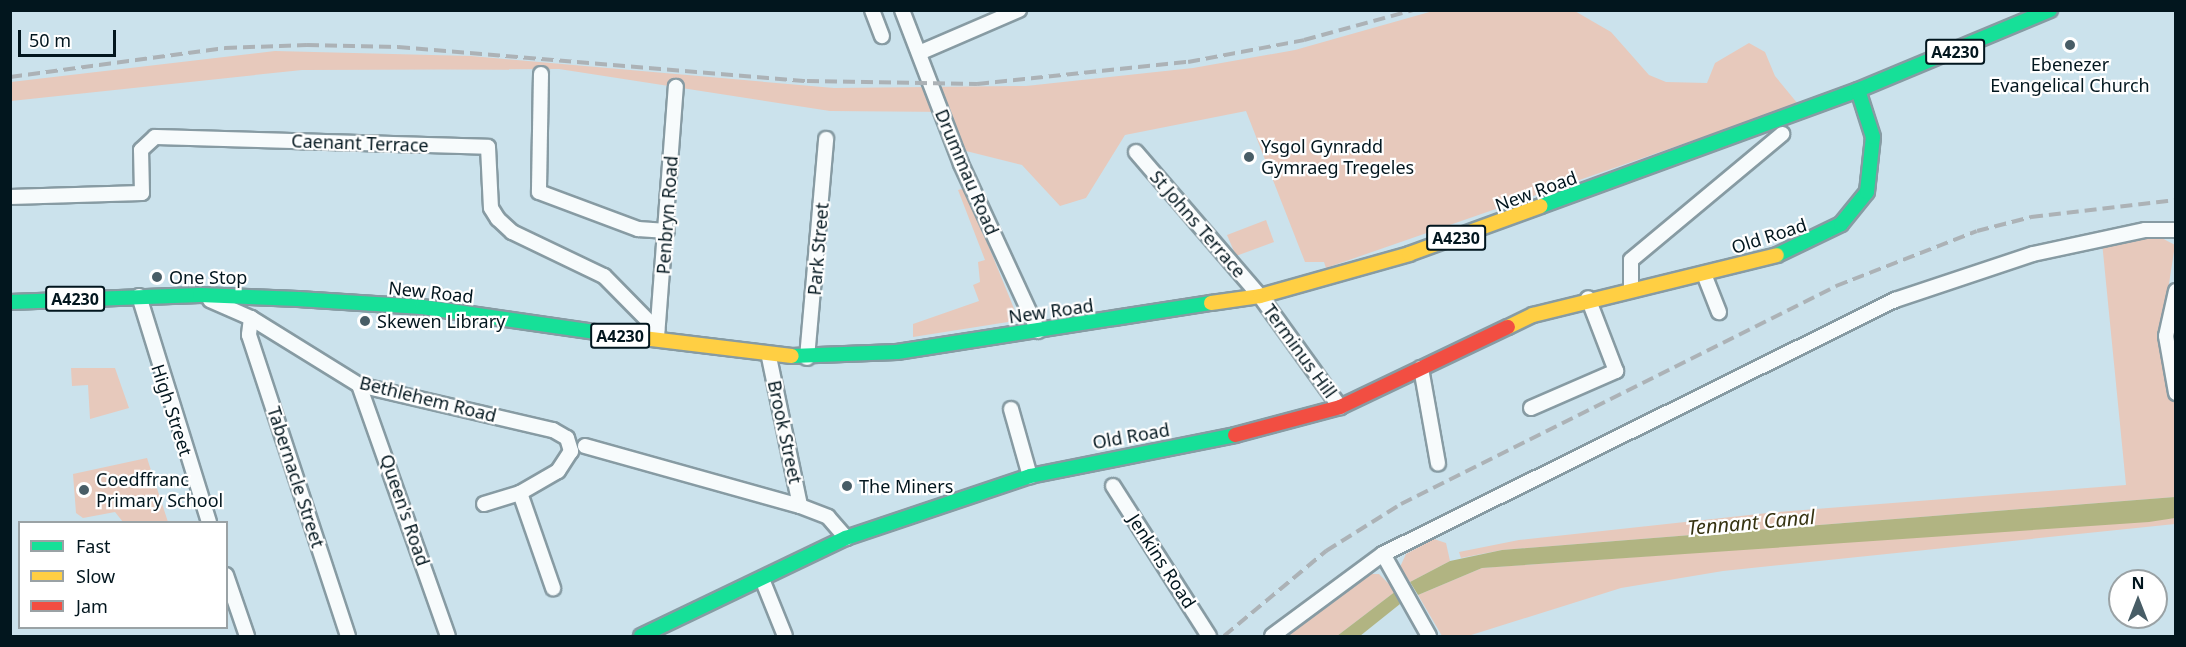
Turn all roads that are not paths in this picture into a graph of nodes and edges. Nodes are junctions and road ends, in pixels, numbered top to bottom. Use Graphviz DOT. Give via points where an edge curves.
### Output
graph roads {
  1 [pos="872,10"];
  2 [pos="902,10"];
  3 [pos="1018,10"];
  4 [pos="2050,10"];
  5 [pos="882,36"];
  6 [pos="920,53"];
  7 [pos="542,74"];
  8 [pos="676,87"];
  9 [pos="1858,90"];
  10 [pos="1782,134"];
  11 [pos="826,139"];
  12 [pos="1136,152"];
  13 [pos="10,197"];
  14 [pos="2175,230"];
  15 [pos="667,231"];
  16 [pos="1704,274"];
  17 [pos="1631,287"];
  18 [pos="2175,291"];
  19 [pos="200,295"];
  20 [pos="139,296"];
  21 [pos="1260,296"];
  22 [pos="1588,298"];
  23 [pos="10,302"];
  24 [pos="1719,312"];
  25 [pos="251,318"];
  26 [pos="1038,331"];
  27 [pos="657,336"];
  28 [pos="769,357"];
  29 [pos="807,358"];
  30 [pos="1421,368"];
  31 [pos="359,385"];
  32 [pos="2175,393"];
  33 [pos="1340,407"];
  34 [pos="1531,408"];
  35 [pos="1011,410"];
  36 [pos="585,446"];
  37 [pos="1438,463"];
  38 [pos="1030,476"];
  39 [pos="1113,486"];
  40 [pos="520,493"];
  41 [pos="484,504"];
  42 [pos="800,506"];
  43 [pos="209,521"];
  44 [pos="846,538"];
  45 [pos="1383,554"];
  46 [pos="762,579"];
  47 [pos="228,580"];
  48 [pos="554,588"];
  49 [pos="1208,634"];
  50 [pos="247,636"];
  51 [pos="348,636"];
  52 [pos="448,636"];
  53 [pos="641,636"];
  54 [pos="785,636"];
  55 [pos="1272,636"];
  56 [pos="1429,636"];
  1 -- 5 [label="street"];
  2 -- 6 [label="street, Drummau Road"];
  3 -- 6 [label="street"];
  4 -- 9 [label="main road, New Road / A4230"];
  6 -- 26 [label="street, Drummau Road" via="961,164"];
  7 -- 15 [label="street" via="539,192 638,229"];
  8 -- 15 [label="street, Penbryn Road"];
  9 -- 16 [label="main road, Old Road" via="1873,137 1874,166 1866,192 1851,214 1820,238 1793,251"];
  9 -- 21 [label="main road, New Road / A4230" via="1526,214"];
  10 -- 17 [label="street" via="1631,260"];
  11 -- 29 [label="street, Park Street"];
  12 -- 21 [label="street, St Johns Terrace"];
  13 -- 27 [label="street, Caenant Terrace" via="142,193 141,150 155,137 488,147 491,207 513,232 604,276"];
  14 -- 45 [label="street" via="2082,242 1918,291"];
  15 -- 27 [label="street, Penbryn Road"];
  16 -- 17 [label="main road, Old Road"];
  16 -- 24 [label="street"];
  17 -- 22 [label="main road, Old Road"];
  18 -- 32 [label="street" via="2166,336"];
  19 -- 20 [label="main road, New Road / A4230"];
  19 -- 25 [label="street, Bethlehem Road"];
  19 -- 27 [label="main road, New Road / A4230" via="422,307"];
  20 -- 23 [label="main road, New Road / A4230"];
  20 -- 43 [label="street, High Street"];
  21 -- 26 [label="main road, New Road / A4230"];
  21 -- 33 [label="street, Terminus Hill"];
  22 -- 30 [label="main road, Old Road" via="1533,315"];
  22 -- 34 [label="street" via="1616,371"];
  25 -- 31 [label="street, Bethlehem Road"];
  25 -- 51 [label="street, Tabernacle Street" via="249,335"];
  26 -- 29 [label="main road, New Road / A4230" via="897,352"];
  27 -- 28 [label="main road, New Road / A4230"];
  28 -- 29 [label="main road, New Road / A4230"];
  28 -- 42 [label="street, Brook Street"];
  30 -- 33 [label="main road, Old Road"];
  30 -- 37 [label="street"];
  31 -- 40 [label="street, Bethlehem Road" via="553,430 567,438 571,451 558,471"];
  31 -- 52 [label="street, Queen's Road"];
  33 -- 38 [label="main road, Old Road" via="1236,437 1084,462"];
  35 -- 38 [label="street"];
  36 -- 42 [label="street"];
  38 -- 44 [label="main road, Old Road"];
  39 -- 49 [label="street, Jenkins Road"];
  40 -- 41 [label="street"];
  40 -- 48 [label="street"];
  42 -- 44 [label="street" via="828,517"];
  44 -- 46 [label="main road, Old Road"];
  45 -- 55 [label="street"];
  45 -- 56 [label="street"];
  46 -- 53 [label="main road, Old Road"];
  46 -- 54 [label="street"];
  47 -- 50 [label="street"];
}
